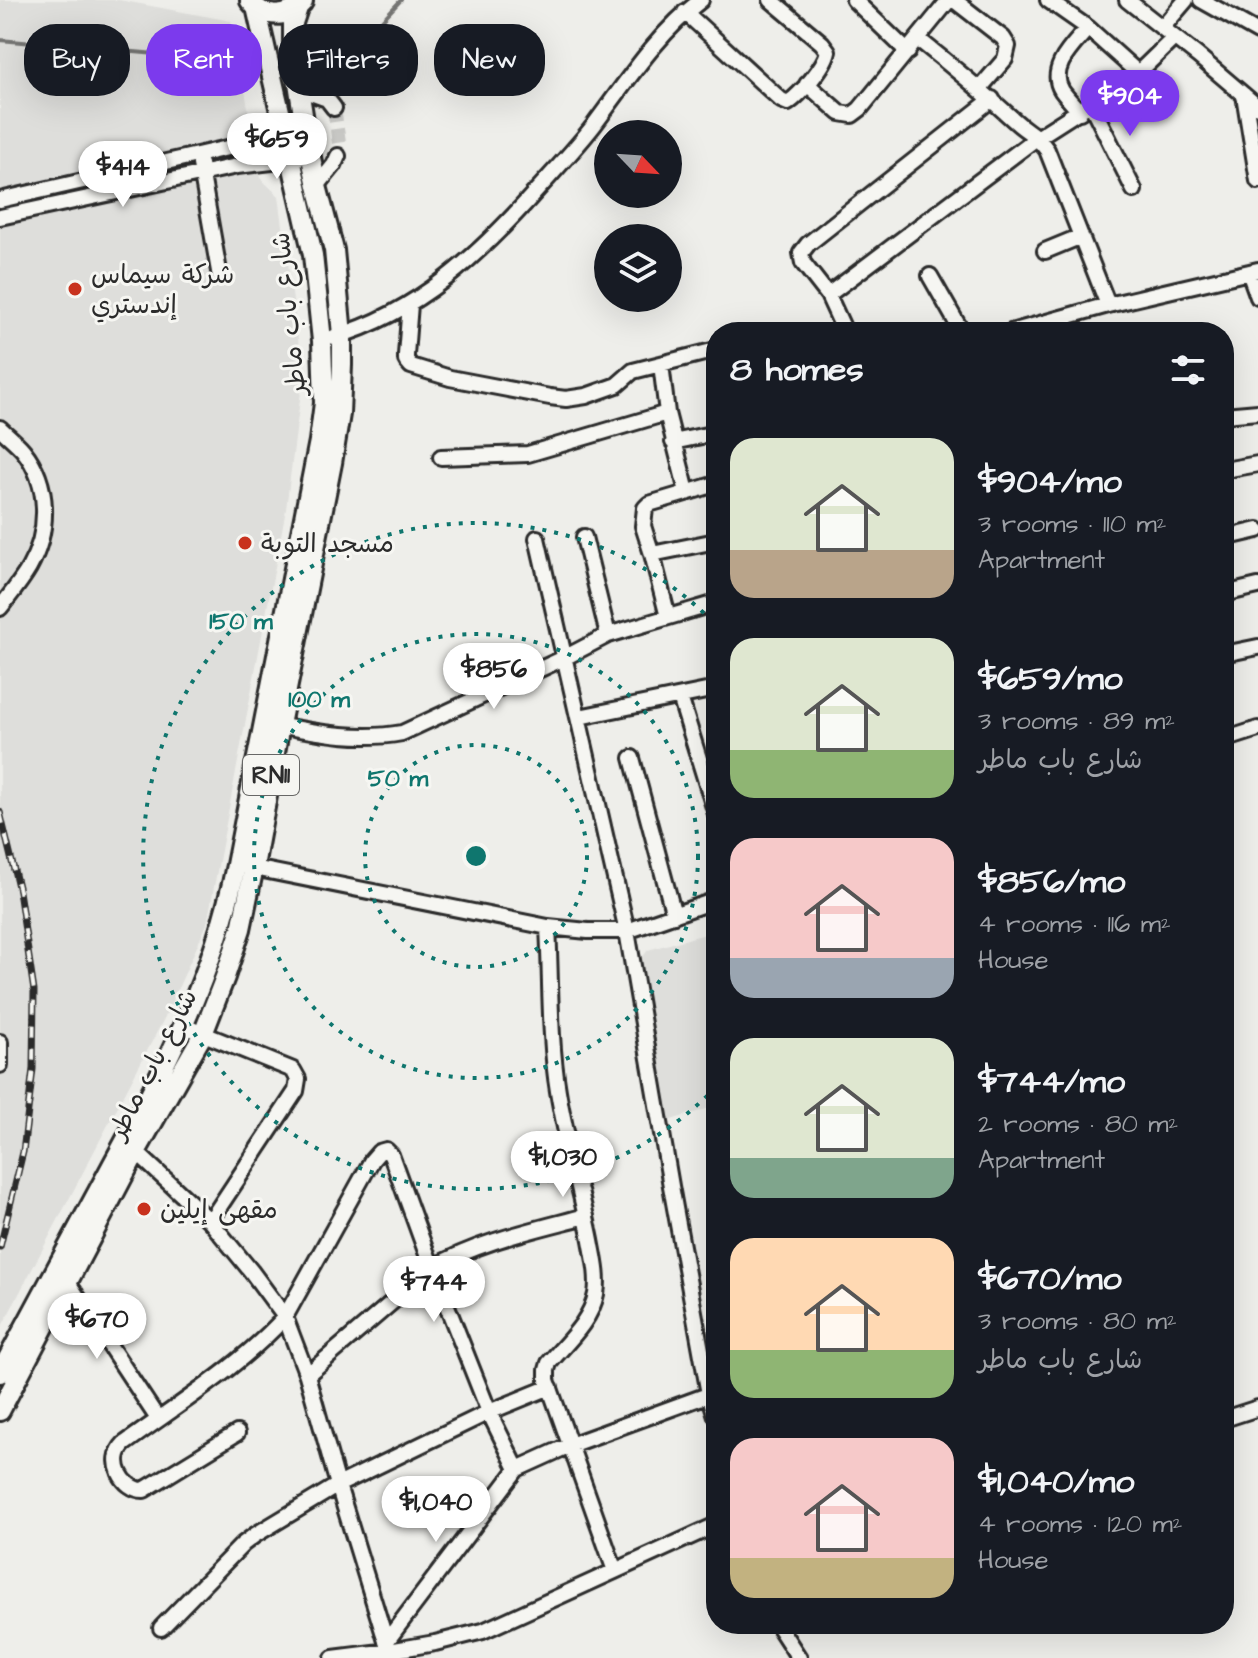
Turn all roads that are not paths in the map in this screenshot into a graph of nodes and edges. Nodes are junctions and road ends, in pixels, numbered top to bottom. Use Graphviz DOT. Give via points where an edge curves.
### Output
graph roads {
  1 [pos="701,0"];
  2 [pos="771,0"];
  3 [pos="854,0"];
  4 [pos="948,0"];
  5 [pos="1048,0"];
  6 [pos="1127,0"];
  7 [pos="1186,0"];
  8 [pos="1201,0"];
  9 [pos="250,3"];
  10 [pos="304,4"];
  11 [pos="685,12"];
  12 [pos="293,24"];
  13 [pos="1088,28"];
  14 [pos="1162,28"];
  15 [pos="1258,32"];
  16 [pos="1174,38"];
  17 [pos="918,39"];
  18 [pos="908,52"];
  19 [pos="1138,73"];
  20 [pos="807,84"];
  21 [pos="980,88"];
  22 [pos="1244,95"];
  23 [pos="300,96"];
  24 [pos="319,96"];
  25 [pos="992,99"];
  26 [pos="1258,107"];
  27 [pos="334,108"];
  28 [pos="1085,108"];
  29 [pos="306,134"];
  30 [pos="286,137"];
  31 [pos="1038,137"];
  32 [pos="232,147"];
  33 [pos="198,156"];
  34 [pos="338,156"];
  35 [pos="312,157"];
  36 [pos="291,160"];
  37 [pos="237,166"];
  38 [pos="132,171"];
  39 [pos="202,173"];
  40 [pos="1258,181"];
  41 [pos="317,186"];
  42 [pos="136,187"];
  43 [pos="1134,190"];
  44 [pos="0,200"];
  45 [pos="0,217"];
  46 [pos="1079,237"];
  47 [pos="1045,251"];
  48 [pos="1254,271"];
  49 [pos="930,276"];
  50 [pos="220,277"];
  51 [pos="828,295"];
  52 [pos="1258,297"];
  53 [pos="410,304"];
  54 [pos="1108,305"];
  55 [pos="840,322"];
  56 [pos="956,322"];
  57 [pos="1053,322"];
  58 [pos="342,335"];
  59 [pos="322,341"];
  60 [pos="706,353"];
  61 [pos="661,364"];
  62 [pos="1258,412"];
  63 [pos="667,413"];
  64 [pos="1234,414"];
  65 [pos="0,428"];
  66 [pos="706,435"];
  67 [pos="673,442"];
  68 [pos="441,457"];
  69 [pos="1258,464"];
  70 [pos="1234,468"];
  71 [pos="706,487"];
  72 [pos="687,492"];
  73 [pos="1258,530"];
  74 [pos="1234,536"];
  75 [pos="584,537"];
  76 [pos="537,538"];
  77 [pos="706,543"];
  78 [pos="652,554"];
  79 [pos="1258,586"];
  80 [pos="1234,592"];
  81 [pos="706,606"];
  82 [pos="0,608"];
  83 [pos="668,617"];
  84 [pos="608,635"];
  85 [pos="1258,647"];
  86 [pos="1234,652"];
  87 [pos="564,658"];
  88 [pos="706,691"];
  89 [pos="680,697"];
  90 [pos="579,717"];
  91 [pos="272,724"];
  92 [pos="1258,729"];
  93 [pos="1234,737"];
  94 [pos="632,758"];
  95 [pos="706,782"];
  96 [pos="245,866"];
  97 [pos="706,904"];
  98 [pos="674,915"];
  99 [pos="548,927"];
  100 [pos="627,931"];
  101 [pos="184,1026"];
  102 [pos="203,1034"];
  103 [pos="0,1042"];
  104 [pos="0,1065"];
  105 [pos="130,1149"];
  106 [pos="586,1216"];
  107 [pos="210,1221"];
  108 [pos="432,1268"];
  109 [pos="67,1281"];
  110 [pos="285,1317"];
  111 [pos="706,1358"];
  112 [pos="0,1373"];
  113 [pos="307,1375"];
  114 [pos="550,1387"];
  115 [pos="706,1396"];
  116 [pos="1258,1408"];
  117 [pos="0,1411"];
  118 [pos="489,1412"];
  119 [pos="1234,1416"];
  120 [pos="158,1419"];
  121 [pos="237,1433"];
  122 [pos="570,1445"];
  123 [pos="517,1469"];
  124 [pos="338,1485"];
  125 [pos="706,1530"];
  126 [pos="615,1571"];
  127 [pos="161,1628"];
  128 [pos="783,1634"];
  129 [pos="388,1647"];
  130 [pos="374,1656"];
  131 [pos="333,1658"];
  132 [pos="799,1658"];
  1 -- 11 [label="street"];
  2 -- 20 [label="street" via="826,47 828,56"];
  3 -- 18 [label="street"];
  4 -- 17 [label="street"];
  4 -- 21 [label="street" via="1008,46 1005,59"];
  5 -- 13 [label="street"];
  6 -- 14 [label="street"];
  7 -- 14 [label="street"];
  8 -- 15 [label="street"];
  9 -- 10 [label="main road, RN11" via="281,15"];
  9 -- 30 [label="main road, شارع باب ماطر / RN11"];
  10 -- 12 [label="main road, شارع باب ماطر / RN11"];
  11 -- 20 [label="street" via="785,103"];
  11 -- 53 [label="street" via="503,228"];
  13 -- 19 [label="street"];
  13 -- 28 [label="street" via="1058,70 1061,89"];
  14 -- 16 [label="street"];
  16 -- 19 [label="street"];
  16 -- 22 [label="street"];
  17 -- 18 [label="street"];
  17 -- 21 [label="street"];
  18 -- 20 [label="street" via="852,115 840,113"];
  19 -- 28 [label="street"];
  21 -- 25 [label="street"];
  22 -- 26 [label="street"];
  22 -- 40 [label="street"];
  23 -- 29 [label="main road, شارع باب ماطر / RN11"];
  24 -- 27 [label="street"];
  25 -- 31 [label="street"];
  25 -- 51 [label="street" via="804,248 803,263"];
  28 -- 31 [label="street"];
  28 -- 43 [label="street"];
  29 -- 30 [label="street"];
  29 -- 35 [label="main road, شارع باب ماطر / RN11"];
  30 -- 32 [label="street"];
  30 -- 36 [label="main road, شارع باب ماطر / RN11"];
  31 -- 46 [label="street"];
  31 -- 51 [label="street"];
  32 -- 33 [label="street"];
  32 -- 37 [label="street"];
  33 -- 38 [label="street"];
  33 -- 39 [label="street"];
  34 -- 41 [label="street"];
  35 -- 36 [label="street"];
  35 -- 41 [label="main road, شارع باب ماطر / RN11"];
  36 -- 37 [label="street"];
  36 -- 59 [label="main road, شارع باب ماطر / RN11" via="313,255"];
  37 -- 39 [label="street"];
  38 -- 42 [label="street"];
  38 -- 44 [label="street"];
  39 -- 42 [label="street"];
  39 -- 50 [label="street"];
  41 -- 58 [label="main road, شارع باب ماطر / RN11" via="334,250"];
  42 -- 45 [label="street"];
  46 -- 47 [label="street"];
  46 -- 54 [label="street"];
  48 -- 52 [label="street"];
  48 -- 54 [label="street"];
  49 -- 56 [label="street"];
  51 -- 55 [label="street"];
  53 -- 58 [label="street"];
  53 -- 61 [label="street" via="406,360 450,378 566,399 617,385 633,371"];
  54 -- 57 [label="street"];
  58 -- 59 [label="street"];
  58 -- 91 [label="main road, شارع باب ماطر / RN11" via="340,414 332,463"];
  59 -- 91 [label="main road, شارع باب ماطر / RN11" via="324,403"];
  60 -- 61 [label="street"];
  61 -- 63 [label="street"];
  62 -- 64 [label="street"];
  63 -- 67 [label="street"];
  63 -- 68 [label="street" via="528,454"];
  65 -- 82 [label="street" via="32,464 44,500 44,523 29,568"];
  66 -- 67 [label="street"];
  67 -- 72 [label="street"];
  69 -- 70 [label="street"];
  71 -- 72 [label="street"];
  72 -- 78 [label="street" via="645,508 643,526"];
  73 -- 74 [label="street"];
  75 -- 84 [label="street"];
  76 -- 87 [label="street"];
  77 -- 78 [label="street"];
  78 -- 83 [label="street"];
  79 -- 80 [label="street"];
  81 -- 83 [label="street"];
  83 -- 84 [label="street"];
  84 -- 87 [label="street"];
  85 -- 86 [label="street"];
  87 -- 90 [label="street"];
  87 -- 91 [label="street" via="402,733 361,737"];
  88 -- 89 [label="street"];
  89 -- 90 [label="street"];
  89 -- 95 [label="street"];
  90 -- 100 [label="street"];
  91 -- 96 [label="main road, شارع باب ماطر / RN11"];
  92 -- 93 [label="street"];
  94 -- 98 [label="street"];
  96 -- 99 [label="street"];
  96 -- 101 [label="main road, شارع باب ماطر / RN11"];
  96 -- 102 [label="main road, شارع باب ماطر / RN11" via="241,929"];
  97 -- 98 [label="street"];
  98 -- 100 [label="street"];
  99 -- 100 [label="street"];
  99 -- 106 [label="street" via="558,1091"];
  100 -- 111 [label="street"];
  101 -- 102 [label="street"];
  101 -- 105 [label="main road, شارع باب ماطر / RN11"];
  102 -- 105 [label="main road, شارع باب ماطر / RN11"];
  102 -- 107 [label="street" via="293,1070 298,1079 296,1091"];
  103 -- 104 [label="street"];
  105 -- 107 [label="street"];
  105 -- 109 [label="main road, شارع باب ماطر / RN11"];
  105 -- 112 [label="main road, شارع باب ماطر / RN11"];
  106 -- 108 [label="street" via="476,1248"];
  106 -- 114 [label="street" via="597,1291 588,1317 549,1363"];
  107 -- 110 [label="street"];
  108 -- 110 [label="street" via="391,1155 382,1150"];
  108 -- 113 [label="street"];
  108 -- 118 [label="street"];
  109 -- 117 [label="main road, شارع باب ماطر / RN11"];
  109 -- 120 [label="street"];
  110 -- 113 [label="street"];
  110 -- 120 [label="street" via="248,1353"];
  113 -- 124 [label="street"];
  114 -- 118 [label="street"];
  114 -- 122 [label="street"];
  115 -- 122 [label="street"];
  116 -- 119 [label="street"];
  118 -- 123 [label="street"];
  118 -- 124 [label="street"];
  120 -- 121 [label="street" via="116,1454 119,1470 134,1489 148,1488"];
  122 -- 123 [label="street"];
  122 -- 126 [label="street"];
  123 -- 129 [label="street"];
  124 -- 127 [label="street" via="243,1544"];
  124 -- 129 [label="street"];
  125 -- 126 [label="street"];
  126 -- 129 [label="street" via="483,1631"];
  128 -- 132 [label="street"];
  129 -- 130 [label="street"];
  130 -- 131 [label="street"];
}
